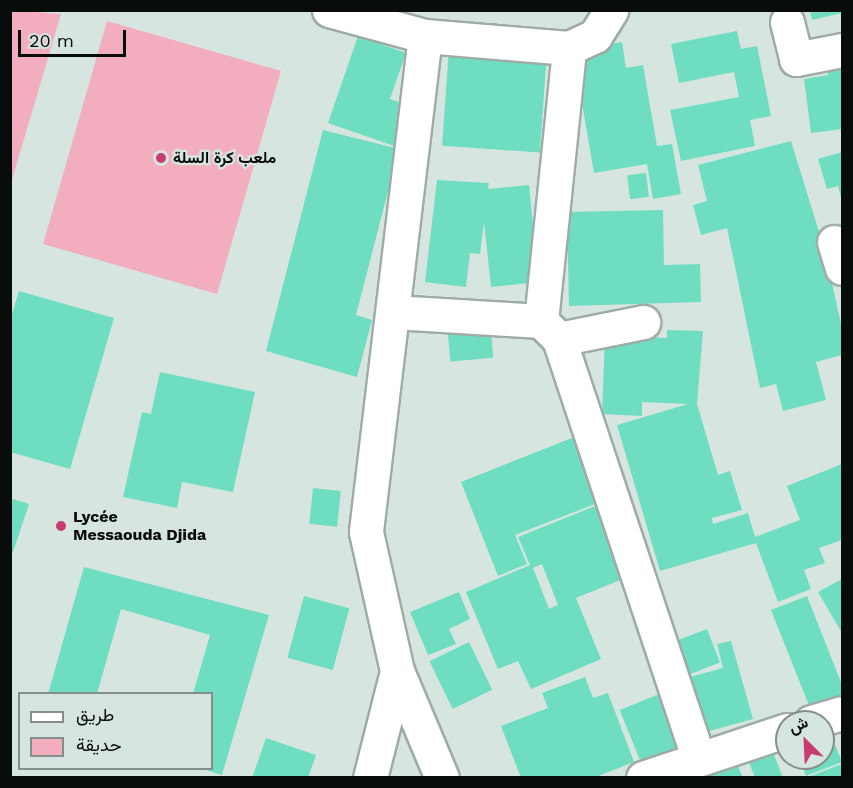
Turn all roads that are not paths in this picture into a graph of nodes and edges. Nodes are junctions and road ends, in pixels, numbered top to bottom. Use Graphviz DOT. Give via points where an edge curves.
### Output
graph roads {
  1 [pos="329,10"];
  2 [pos="611,10"];
  3 [pos="787,22"];
  4 [pos="425,36"];
  5 [pos="569,48"];
  6 [pos="843,50"];
  7 [pos="393,312"];
  8 [pos="643,322"];
  9 [pos="550,330"];
  10 [pos="397,671"];
  11 [pos="775,734"];
  12 [pos="698,757"];
  13 [pos="370,777"];
  14 [pos="442,777"];
  15 [pos="643,777"];
  1 -- 4 [label="street"];
  2 -- 5 [label="street" via="595,36"];
  3 -- 6 [label="street" via="796,59"];
  4 -- 5 [label="street"];
  4 -- 7 [label="street"];
  5 -- 9 [label="street"];
  7 -- 9 [label="street"];
  7 -- 10 [label="street" via="366,532"];
  8 -- 9 [label="street"];
  9 -- 12 [label="street"];
  10 -- 13 [label="street"];
  10 -- 14 [label="street"];
  11 -- 12 [label="street"];
  12 -- 15 [label="street"];
}
